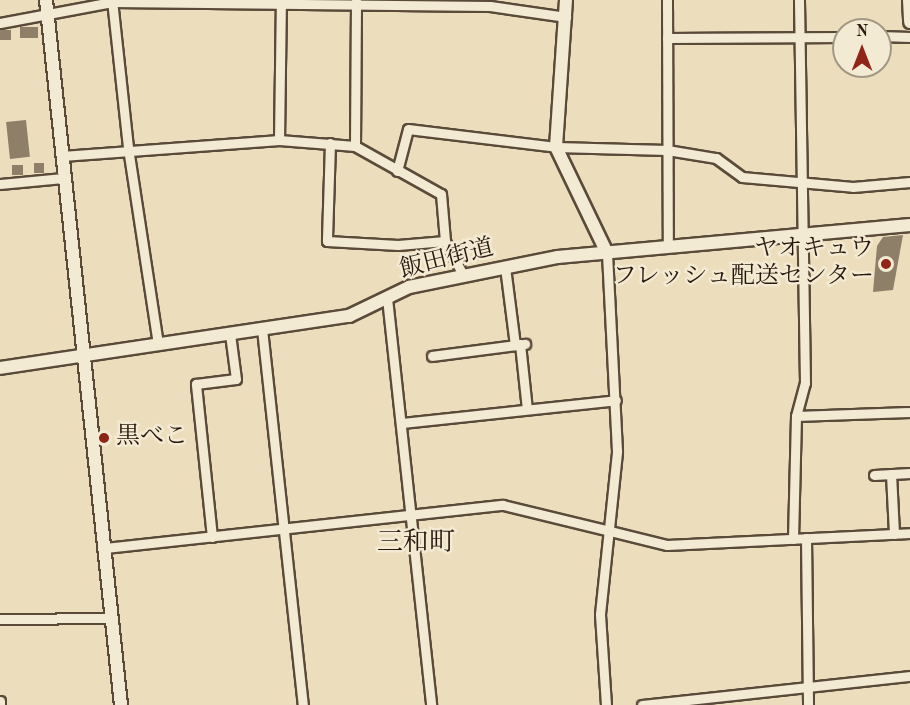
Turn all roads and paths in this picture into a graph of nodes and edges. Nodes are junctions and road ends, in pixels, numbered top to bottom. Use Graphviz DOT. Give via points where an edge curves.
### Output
graph roads {
  1 [pos="46,0"];
  2 [pos="566,0"];
  3 [pos="667,0"];
  4 [pos="799,0"];
  5 [pos="909,0"];
  6 [pos="112,1"];
  7 [pos="286,2"];
  8 [pos="356,2"];
  9 [pos="566,17"];
  10 [pos="48,18"];
  11 [pos="910,22"];
  12 [pos="0,23"];
  13 [pos="892,36"];
  14 [pos="799,37"];
  15 [pos="832,37"];
  16 [pos="910,37"];
  17 [pos="667,38"];
  18 [pos="279,140"];
  19 [pos="330,143"];
  20 [pos="355,146"];
  21 [pos="556,147"];
  22 [pos="128,148"];
  23 [pos="667,150"];
  24 [pos="62,156"];
  25 [pos="397,171"];
  26 [pos="64,178"];
  27 [pos="799,181"];
  28 [pos="910,182"];
  29 [pos="0,184"];
  30 [pos="910,225"];
  31 [pos="799,235"];
  32 [pos="445,241"];
  33 [pos="668,248"];
  34 [pos="607,253"];
  35 [pos="506,267"];
  36 [pos="464,276"];
  37 [pos="387,298"];
  38 [pos="262,329"];
  39 [pos="230,334"];
  40 [pos="520,344"];
  41 [pos="159,345"];
  42 [pos="432,356"];
  43 [pos="85,357"];
  44 [pos="0,368"];
  45 [pos="616,400"];
  46 [pos="527,409"];
  47 [pos="910,412"];
  48 [pos="795,416"];
  49 [pos="402,423"];
  50 [pos="910,473"];
  51 [pos="891,474"];
  52 [pos="874,475"];
  53 [pos="411,516"];
  54 [pos="285,529"];
  55 [pos="608,532"];
  56 [pos="910,533"];
  57 [pos="894,534"];
  58 [pos="212,537"];
  59 [pos="806,538"];
  60 [pos="793,539"];
  61 [pos="105,548"];
  62 [pos="112,618"];
  63 [pos="0,619"];
  64 [pos="910,676"];
  65 [pos="808,688"];
  66 [pos="121,705"];
  67 [pos="303,705"];
  68 [pos="431,705"];
  69 [pos="606,705"];
  70 [pos="642,705"];
  71 [pos="808,705"];
  1 -- 10 [label="street"];
  2 -- 9 [label="street"];
  3 -- 17 [label="street"];
  4 -- 14 [label="street"];
  5 -- 11 [label="street"];
  6 -- 7 [label="street"];
  6 -- 10 [label="street"];
  6 -- 22 [label="street"];
  7 -- 8 [label="street"];
  7 -- 18 [label="street"];
  8 -- 9 [label="street" via="490,6"];
  8 -- 20 [label="street"];
  9 -- 21 [label="street"];
  10 -- 12 [label="street"];
  10 -- 24 [label="street"];
  13 -- 16 [label="street"];
  14 -- 15 [label="street"];
  14 -- 17 [label="street"];
  14 -- 27 [label="street"];
  17 -- 23 [label="street"];
  18 -- 19 [label="street"];
  18 -- 22 [label="street"];
  19 -- 20 [label="street"];
  19 -- 32 [label="street" via="327,241 398,245"];
  20 -- 25 [label="street"];
  21 -- 23 [label="street"];
  21 -- 25 [label="street" via="408,129"];
  21 -- 34 [label="street"];
  22 -- 24 [label="street"];
  22 -- 41 [label="street"];
  23 -- 27 [label="street" via="716,158 742,177"];
  23 -- 33 [label="street"];
  24 -- 26 [label="street"];
  25 -- 32 [label="street" via="441,194"];
  26 -- 29 [label="street"];
  26 -- 43 [label="street"];
  27 -- 28 [label="street" via="854,187"];
  27 -- 31 [label="street"];
  30 -- 31 [label="street, 飯田街道"];
  31 -- 33 [label="street, 飯田街道"];
  31 -- 48 [label="street" via="805,383"];
  32 -- 36 [label="street"];
  33 -- 34 [label="street, 飯田街道"];
  34 -- 35 [label="street, 飯田街道"];
  34 -- 45 [label="street"];
  35 -- 36 [label="street, 飯田街道"];
  35 -- 40 [label="street"];
  36 -- 37 [label="street, 飯田街道"];
  37 -- 38 [label="street, 飯田街道" via="349,316"];
  37 -- 49 [label="street"];
  38 -- 39 [label="street, 飯田街道"];
  38 -- 54 [label="street"];
  39 -- 41 [label="street, 飯田街道"];
  39 -- 58 [label="street" via="236,380 196,384"];
  40 -- 42 [label="street"];
  40 -- 46 [label="street"];
  41 -- 43 [label="street, 飯田街道"];
  43 -- 44 [label="street, 飯田街道"];
  43 -- 61 [label="street"];
  45 -- 46 [label="street"];
  45 -- 55 [label="street"];
  46 -- 49 [label="street"];
  47 -- 48 [label="street"];
  48 -- 60 [label="street"];
  49 -- 53 [label="street"];
  50 -- 51 [label="street"];
  51 -- 52 [label="street"];
  51 -- 57 [label="street"];
  53 -- 54 [label="street"];
  53 -- 55 [label="street" via="502,506"];
  53 -- 68 [label="street"];
  54 -- 58 [label="street"];
  54 -- 67 [label="street"];
  55 -- 60 [label="street" via="667,545"];
  55 -- 69 [label="street" via="600,614"];
  56 -- 57 [label="street"];
  57 -- 59 [label="street"];
  58 -- 61 [label="street"];
  59 -- 60 [label="street"];
  59 -- 65 [label="street"];
  61 -- 62 [label="street"];
  62 -- 63 [label="street"];
  62 -- 66 [label="street"];
  64 -- 65 [label="street"];
  65 -- 70 [label="street"];
  65 -- 71 [label="street"];
}
